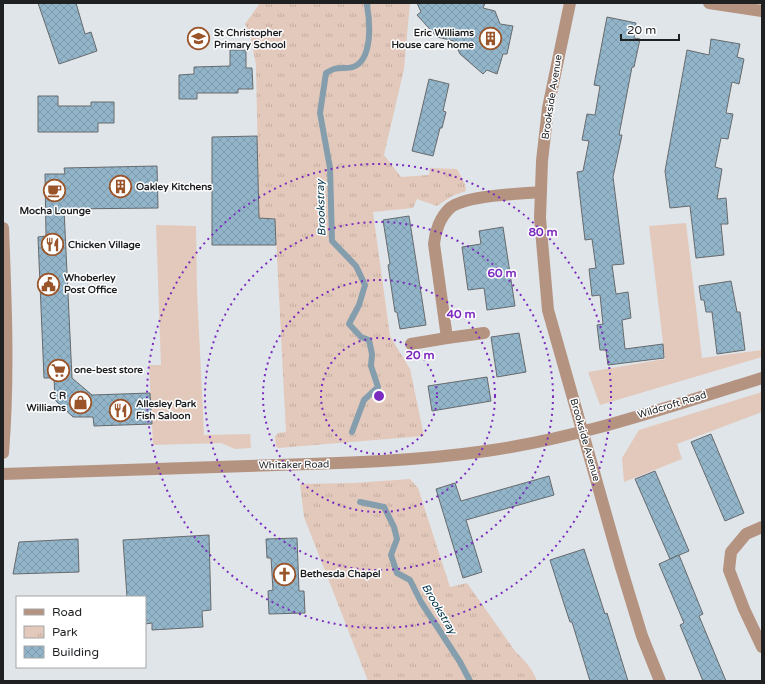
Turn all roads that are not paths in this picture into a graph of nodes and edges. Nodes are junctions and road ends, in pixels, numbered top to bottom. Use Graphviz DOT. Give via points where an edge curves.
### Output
graph roads {
  1 [pos="570,3"];
  2 [pos="709,3"];
  3 [pos="762,11"];
  4 [pos="541,192"];
  5 [pos="3,228"];
  6 [pos="484,333"];
  7 [pos="447,338"];
  8 [pos="410,344"];
  9 [pos="762,378"];
  10 [pos="582,431"];
  11 [pos="3,453"];
  12 [pos="3,474"];
  13 [pos="762,527"];
  14 [pos="762,647"];
  15 [pos="660,681"];
  1 -- 4 [label="street, Brookside Avenue" via="548,108"];
  2 -- 3 [label="street"];
  4 -- 7 [label="street" via="471,200 449,209 442,219 435,232 434,244"];
  4 -- 10 [label="street, Brookside Avenue" via="540,218 548,310"];
  5 -- 11 [label="street" via="7,334"];
  6 -- 7 [label="street"];
  7 -- 8 [label="street"];
  9 -- 10 [label="street, Wildcroft Road"];
  10 -- 12 [label="street, Whitaker Road" via="487,451 377,462"];
  10 -- 15 [label="street, Brookside Avenue" via="642,636"];
  13 -- 14 [label="street" via="746,534 731,552 729,570"];
}
